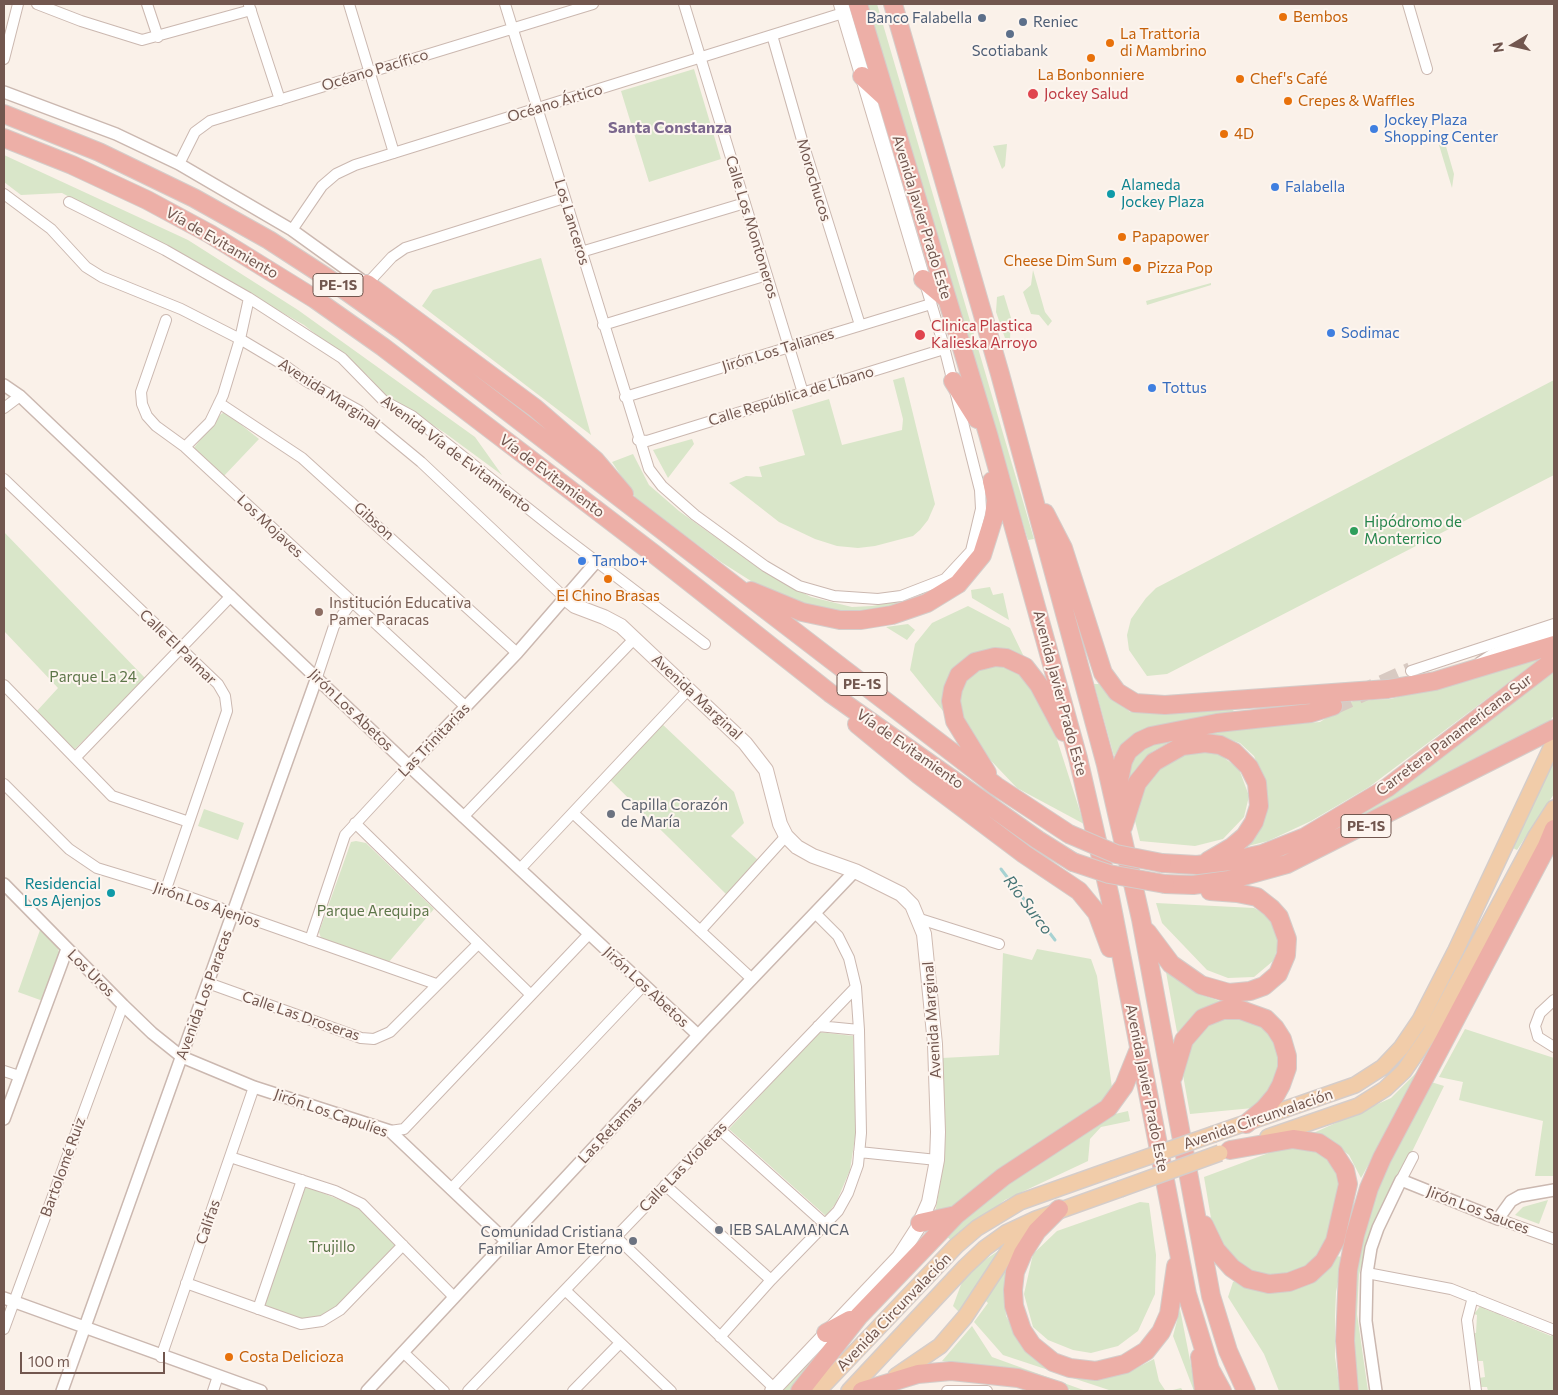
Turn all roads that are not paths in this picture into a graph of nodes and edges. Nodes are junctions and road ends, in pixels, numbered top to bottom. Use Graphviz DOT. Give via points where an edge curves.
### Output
graph roads {
  1 [pos="18,4"];
  2 [pos="37,4"];
  3 [pos="147,4"];
  4 [pos="349,4"];
  5 [pos="505,4"];
  6 [pos="593,4"];
  7 [pos="684,4"];
  8 [pos="893,4"];
  9 [pos="1408,4"];
  10 [pos="250,7"];
  11 [pos="847,7"];
  12 [pos="513,28"];
  13 [pos="772,35"];
  14 [pos="158,37"];
  15 [pos="700,58"];
  16 [pos="4,59"];
  17 [pos="1427,69"];
  18 [pos="369,72"];
  19 [pos="862,76"];
  20 [pos="4,92"];
  21 [pos="886,98"];
  22 [pos="280,100"];
  23 [pos="537,109"];
  24 [pos="4,114"];
  25 [pos="4,138"];
  26 [pos="394,152"];
  27 [pos="179,164"];
  28 [pos="4,194"];
  29 [pos="564,198"];
  30 [pos="69,202"];
  31 [pos="744,203"];
  32 [pos="292,230"];
  33 [pos="581,252"];
  34 [pos="767,275"];
  35 [pos="923,279"];
  36 [pos="367,284"];
  37 [pos="249,298"];
  38 [pos="939,302"];
  39 [pos="166,320"];
  40 [pos="603,325"];
  41 [pos="860,325"];
  42 [pos="240,338"];
  43 [pos="789,347"];
  44 [pos="944,349"];
  45 [pos="953,381"];
  46 [pos="4,385"];
  47 [pos="803,392"];
  48 [pos="20,396"];
  49 [pos="625,397"];
  50 [pos="219,403"];
  51 [pos="4,408"];
  52 [pos="988,434"];
  53 [pos="638,440"];
  54 [pos="185,447"];
  55 [pos="4,479"];
  56 [pos="8,490"];
  57 [pos="1032,492"];
  58 [pos="638,512"];
  59 [pos="596,562"];
  60 [pos="727,581"];
  61 [pos="231,596"];
  62 [pos="565,598"];
  63 [pos="352,602"];
  64 [pos="1554,624"];
  65 [pos="1554,633"];
  66 [pos="635,638"];
  67 [pos="705,644"];
  68 [pos="1554,645"];
  69 [pos="180,648"];
  70 [pos="517,653"];
  71 [pos="1554,660"];
  72 [pos="1411,671"];
  73 [pos="1468,671"];
  74 [pos="317,677"];
  75 [pos="4,685"];
  76 [pos="688,690"];
  77 [pos="830,694"];
  78 [pos="1333,706"];
  79 [pos="466,707"];
  80 [pos="1553,738"];
  81 [pos="75,758"];
  82 [pos="1078,758"];
  83 [pos="409,766"];
  84 [pos="4,784"];
  85 [pos="996,786"];
  86 [pos="1115,801"];
  87 [pos="1554,808"];
  88 [pos="573,813"];
  89 [pos="463,817"];
  90 [pos="189,822"];
  91 [pos="355,823"];
  92 [pos="1554,828"];
  93 [pos="1122,833"];
  94 [pos="1069,834"];
  95 [pos="786,836"];
  96 [pos="1073,862"];
  97 [pos="1197,865"];
  98 [pos="520,869"];
  99 [pos="855,871"];
  100 [pos="4,884"];
  101 [pos="1165,884"];
  102 [pos="166,889"];
  103 [pos="233,913"];
  104 [pos="815,913"];
  105 [pos="920,919"];
  106 [pos="1141,919"];
  107 [pos="700,930"];
  108 [pos="589,934"];
  109 [pos="310,940"];
  110 [pos="478,944"];
  111 [pos="999,944"];
  112 [pos="67,949"];
  113 [pos="752,979"];
  114 [pos="208,983"];
  115 [pos="436,984"];
  116 [pos="644,985"];
  117 [pos="856,987"];
  118 [pos="1128,991"];
  119 [pos="530,994"];
  120 [pos="1554,1000"];
  121 [pos="123,1005"];
  122 [pos="818,1026"];
  123 [pos="859,1030"];
  124 [pos="698,1035"];
  125 [pos="1554,1047"];
  126 [pos="1139,1049"];
  127 [pos="182,1057"];
  128 [pos="4,1071"];
  129 [pos="19,1076"];
  130 [pos="254,1087"];
  131 [pos="1172,1090"];
  132 [pos="4,1119"];
  133 [pos="1246,1124"];
  134 [pos="719,1129"];
  135 [pos="390,1131"];
  136 [pos="859,1152"];
  137 [pos="1225,1152"];
  138 [pos="230,1157"];
  139 [pos="1413,1157"];
  140 [pos="937,1160"];
  141 [pos="302,1180"];
  142 [pos="1402,1180"];
  143 [pos="665,1185"];
  144 [pos="452,1189"];
  145 [pos="1554,1190"];
  146 [pos="1192,1195"];
  147 [pos="1059,1209"];
  148 [pos="956,1216"];
  149 [pos="1036,1218"];
  150 [pos="1498,1219"];
  151 [pos="920,1223"];
  152 [pos="826,1225"];
  153 [pos="616,1237"];
  154 [pos="1554,1239"];
  155 [pos="506,1241"];
  156 [pos="403,1245"];
  157 [pos="1178,1250"];
  158 [pos="1367,1274"];
  159 [pos="771,1280"];
  160 [pos="186,1283"];
  161 [pos="565,1290"];
  162 [pos="454,1297"];
  163 [pos="1473,1298"];
  164 [pos="9,1299"];
  165 [pos="258,1309"];
  166 [pos="859,1316"];
  167 [pos="85,1327"];
  168 [pos="4,1329"];
  169 [pos="1554,1330"];
  170 [pos="826,1334"];
  171 [pos="1198,1334"];
  172 [pos="720,1337"];
  173 [pos="620,1343"];
  174 [pos="403,1352"];
  175 [pos="161,1357"];
  176 [pos="218,1376"];
  177 [pos="879,1385"];
  178 [pos="773,1390"];
  179 [pos="62,1391"];
  180 [pos="213,1391"];
  181 [pos="261,1391"];
  182 [pos="367,1391"];
  183 [pos="444,1391"];
  184 [pos="468,1391"];
  185 [pos="573,1391"];
  186 [pos="671,1391"];
  187 [pos="800,1391"];
  188 [pos="818,1391"];
  189 [pos="849,1391"];
  190 [pos="862,1391"];
  191 [pos="946,1391"];
  192 [pos="987,1391"];
  193 [pos="1059,1391"];
  194 [pos="1204,1391"];
  195 [pos="1222,1391"];
  196 [pos="1246,1391"];
  197 [pos="1350,1391"];
  198 [pos="1376,1391"];
  199 [pos="1476,1391"];
  1 -- 16 [label="street"];
  2 -- 14 [label="street" via="131,38"];
  3 -- 14 [label="street"];
  4 -- 18 [label="street"];
  5 -- 12 [label="street, Los Lanceros"];
  6 -- 12 [label="street, Océano Pacífico"];
  7 -- 15 [label="street, Calle Los Montoneros"];
  8 -- 57 [label="highway, Avenida Javier Prado Este"];
  9 -- 17 [label="street"];
  10 -- 14 [label="street"];
  10 -- 22 [label="street"];
  11 -- 13 [label="street, Océano Ártico"];
  11 -- 19 [label="main road, Avenida Javier Prado Este"];
  11 -- 21 [label="highway, Avenida Javier Prado Este"];
  12 -- 18 [label="street, Océano Pacífico"];
  12 -- 23 [label="street, Los Lanceros"];
  13 -- 15 [label="street, Océano Ártico"];
  13 -- 41 [label="street, Morochucos"];
  15 -- 23 [label="street, Océano Ártico"];
  15 -- 31 [label="street, Calle Los Montoneros"];
  18 -- 22 [label="street, Océano Pacífico"];
  18 -- 26 [label="street"];
  19 -- 21 [label="highway"];
  19 -- 35 [label="main road, Avenida Javier Prado Este"];
  20 -- 27 [label="street" via="116,134"];
  21 -- 38 [label="highway, Avenida Javier Prado Este"];
  22 -- 27 [label="street, Océano Pacífico" via="205,123 195,132"];
  23 -- 26 [label="street, Océano Ártico"];
  23 -- 29 [label="street, Los Lanceros"];
  24 -- 58 [label="highway, Vía de Evitamiento / PE-1S" via="142,172 276,245 397,327"];
  25 -- 77 [label="highway, Vía de Evitamiento / PE-1S" via="147,200 218,238 316,299 654,554"];
  26 -- 32 [label="street, Océano Ártico" via="336,174 322,186"];
  27 -- 32 [label="street"];
  28 -- 42 [label="street, Avenida Marginal" via="51,229 86,267 102,277 181,309"];
  29 -- 33 [label="street, Los Lanceros"];
  29 -- 36 [label="street" via="405,248"];
  30 -- 37 [label="street, Avenida Vía de Evitamiento"];
  31 -- 33 [label="street"];
  31 -- 34 [label="street, Calle Los Montoneros"];
  32 -- 36 [label="street"];
  33 -- 40 [label="street, Los Lanceros"];
  34 -- 40 [label="street"];
  34 -- 43 [label="street, Calle Los Montoneros"];
  35 -- 38 [label="highway"];
  36 -- 58 [label="highway" via="547,419 595,460"];
  37 -- 42 [label="street"];
  37 -- 59 [label="street, Avenida Vía de Evitamiento" via="342,358 384,401 412,416"];
  38 -- 41 [label="street, Jirón Los Talianes"];
  38 -- 44 [label="street, Avenida Javier Prado Este"];
  38 -- 52 [label="highway, Avenida Javier Prado Este"];
  39 -- 54 [label="street, Los Mojaves" via="144,379 142,404 156,426"];
  40 -- 49 [label="street, Los Lanceros"];
  41 -- 43 [label="street, Jirón Los Talianes"];
  42 -- 50 [label="street"];
  42 -- 62 [label="street, Avenida Marginal" via="306,382 372,420"];
  43 -- 47 [label="street, Calle Los Montoneros"];
  43 -- 49 [label="street, Jirón Los Talianes"];
  44 -- 45 [label="street, Avenida Javier Prado Este"];
  44 -- 47 [label="street, Calle República de Líbano"];
  45 -- 52 [label="highway"];
  45 -- 53 [label="street, Avenida Javier Prado Este" via="980,490 978,528 970,551 954,570 934,584 902,596 878,599 834,596 782,577 695,515 662,486 649,469"];
  46 -- 48 [label="street, Jirón Los Abetos"];
  47 -- 53 [label="street, Calle República de Líbano" via="647,440"];
  48 -- 51 [label="street"];
  48 -- 61 [label="street, Jirón Los Abetos"];
  49 -- 53 [label="street, Los Lanceros"];
  50 -- 54 [label="street" via="210,422"];
  50 -- 70 [label="street, Gibson" via="302,458"];
  52 -- 60 [label="highway" via="996,500 992,529 977,563 958,584 943,594 892,615 840,620 802,612"];
  52 -- 82 [label="highway, Avenida Javier Prado Este"];
  54 -- 63 [label="street, Los Mojaves"];
  55 -- 56 [label="street, Calle El Palmar"];
  56 -- 69 [label="street, Calle El Palmar"];
  57 -- 73 [label="highway" via="1063,548 1100,666 1112,687 1129,700 1165,705 1352,694 1415,685"];
  57 -- 86 [label="highway, Avenida Javier Prado Este"];
  58 -- 60 [label="highway, Vía de Evitamiento / PE-1S"];
  59 -- 62 [label="street, Las Trinitarias"];
  59 -- 67 [label="street, Avenida Vía de Evitamiento"];
  60 -- 85 [label="highway, Vía de Evitamiento / PE-1S"];
  61 -- 69 [label="street"];
  61 -- 74 [label="street, Jirón Los Abetos"];
  62 -- 66 [label="main road, Avenida Marginal" via="575,606 611,620"];
  62 -- 70 [label="street, Las Trinitarias"];
  63 -- 74 [label="street, Avenida Los Paracas" via="334,626"];
  63 -- 79 [label="street, Los Mojaves"];
  64 -- 72 [label="street"];
  65 -- 73 [label="street" via="1492,655"];
  66 -- 76 [label="main road, Avenida Marginal"];
  66 -- 89 [label="street"];
  68 -- 73 [label="highway"];
  69 -- 81 [label="street"];
  69 -- 90 [label="street, Calle El Palmar" via="218,684 225,696 227,711"];
  70 -- 79 [label="street, Las Trinitarias"];
  71 -- 97 [label="highway, Carretera Panamericana Sur / PE-1S" via="1435,753 1336,820 1262,854"];
  74 -- 83 [label="street, Jirón Los Abetos"];
  74 -- 103 [label="street, Avenida Los Paracas"];
  75 -- 81 [label="street"];
  76 -- 88 [label="street"];
  76 -- 95 [label="main road, Avenida Marginal" via="746,743 762,763 771,781 780,824"];
  77 -- 96 [label="highway, Vía de Evitamiento / PE-1S"];
  77 -- 118 [label="highway" via="856,723 888,750 1024,854 1079,891 1101,920"];
  78 -- 86 [label="highway" via="1311,713 1217,723 1145,738 1128,752 1123,761"];
  79 -- 83 [label="street, Las Trinitarias"];
  80 -- 101 [label="highway, Carretera Panamericana Sur / PE-1S" via="1288,864 1229,880 1193,885"];
  80 -- 133 [label="main road, Avenida Circunvalación" via="1456,950 1402,1048 1364,1081"];
  81 -- 90 [label="street" via="112,796"];
  82 -- 85 [label="highway" via="1029,671 1010,659 994,657 982,660 959,676 952,694 952,707 965,739"];
  82 -- 118 [label="highway, Avenida Javier Prado Este" via="1097,832"];
  83 -- 89 [label="street, Jirón Los Abetos"];
  83 -- 91 [label="street, Las Trinitarias"];
  84 -- 102 [label="street, Jirón Los Ajenjos" via="83,860 97,868"];
  85 -- 94 [label="highway, Vía de Evitamiento / PE-1S"];
  86 -- 93 [label="highway, Avenida Javier Prado Este"];
  87 -- 137 [label="main road, Avenida Circunvalación" via="1430,1033 1395,1080 1375,1096 1348,1110"];
  88 -- 98 [label="street"];
  88 -- 107 [label="street"];
  89 -- 98 [label="street, Jirón Los Abetos"];
  90 -- 102 [label="street, Calle El Palmar"];
  91 -- 109 [label="street, Las Trinitarias" via="345,835"];
  91 -- 110 [label="street"];
  92 -- 197 [label="highway" via="1369,1188 1348,1270 1345,1341"];
  93 -- 97 [label="highway" via="1134,790 1140,777 1154,762 1174,749 1190,744 1212,743 1227,748 1245,762 1255,777 1259,797 1257,814 1250,830 1239,842"];
  93 -- 106 [label="highway, Avenida Javier Prado Este"];
  94 -- 97 [label="highway, Carretera Panamericana Sur / PE-1S, bridge" via="1116,854 1162,863"];
  95 -- 99 [label="main road, Avenida Marginal" via="813,856"];
  95 -- 107 [label="street"];
  96 -- 101 [label="highway, Carretera Panamericana Sur / PE-1S, bridge" via="1109,874"];
  98 -- 108 [label="street, Jirón Los Abetos"];
  99 -- 104 [label="street, Las Retamas"];
  99 -- 105 [label="main road, Avenida Marginal" via="901,894"];
  100 -- 112 [label="street, Los Uros"];
  101 -- 106 [label="highway" via="1237,893 1263,901 1279,917 1286,931 1286,955 1278,974 1264,986 1250,991 1229,993 1207,988 1170,964 1156,947"];
  102 -- 103 [label="street, Jirón Los Ajenjos"];
  103 -- 109 [label="street, Jirón Los Ajenjos"];
  103 -- 114 [label="street, Avenida Los Paracas"];
  104 -- 113 [label="street, Las Retamas"];
  104 -- 117 [label="street" via="838,936 849,958"];
  105 -- 111 [label="street"];
  105 -- 140 [label="main road, Avenida Marginal" via="926,948 935,1044"];
  106 -- 131 [label="highway, Avenida Javier Prado Este"];
  107 -- 113 [label="street"];
  108 -- 116 [label="street, Jirón Los Abetos"];
  108 -- 119 [label="street"];
  109 -- 115 [label="street, Jirón Los Ajenjos"];
  110 -- 115 [label="street, Calle Las Droseras"];
  110 -- 119 [label="street"];
  112 -- 121 [label="street, Los Uros"];
  112 -- 129 [label="street"];
  113 -- 124 [label="street, Las Retamas"];
  114 -- 115 [label="street, Calle Las Droseras" via="361,1038 374,1039 390,1032"];
  114 -- 127 [label="street, Avenida Los Paracas"];
  116 -- 124 [label="street, Jirón Los Abetos"];
  116 -- 144 [label="street"];
  117 -- 122 [label="street, Calle Las Violetas"];
  117 -- 123 [label="street"];
  118 -- 126 [label="highway, Avenida Javier Prado Este"];
  119 -- 135 [label="street" via="404,1129"];
  120 -- 125 [label="street" via="1540,1013 1535,1026 1538,1037"];
  121 -- 127 [label="street, Los Uros"];
  121 -- 164 [label="street, Bartolomé Ruiz"];
  122 -- 123 [label="street"];
  122 -- 134 [label="street, Calle Las Violetas"];
  123 -- 136 [label="street"];
  124 -- 155 [label="street, Las Retamas"];
  126 -- 148 [label="highway" via="1124,1086 1108,1108 1010,1172"];
  126 -- 157 [label="highway, Avenida Javier Prado Este"];
  127 -- 130 [label="street, Jirón Los Capulíes"];
  127 -- 167 [label="street, Avenida Los Paracas"];
  128 -- 129 [label="street"];
  129 -- 132 [label="street"];
  130 -- 135 [label="street, Jirón Los Capulíes"];
  130 -- 138 [label="street, Califas"];
  131 -- 133 [label="highway" via="1180,1048 1202,1018 1229,1010 1260,1016 1275,1028 1282,1039 1287,1068 1275,1096"];
  131 -- 146 [label="highway, Avenida Javier Prado Este"];
  133 -- 188 [label="main road, Avenida Circunvalación, bridge" via="1020,1202 977,1228"];
  134 -- 143 [label="street, Calle Las Violetas"];
  134 -- 152 [label="street"];
  135 -- 144 [label="street, Jirón Los Capulíes"];
  136 -- 140 [label="street"];
  136 -- 152 [label="street" via="848,1193"];
  137 -- 146 [label="highway" via="1293,1140 1319,1143 1334,1153 1345,1170 1348,1191 1335,1242 1324,1261 1303,1278 1283,1283 1262,1283 1242,1276 1216,1250"];
  137 -- 147 [label="main road, Avenida Circunvalación, bridge"];
  138 -- 141 [label="street"];
  138 -- 160 [label="street, Califas"];
  139 -- 142 [label="street"];
  140 -- 151 [label="main road, Avenida Marginal" via="931,1193"];
  141 -- 156 [label="street" via="362,1204"];
  141 -- 165 [label="street"];
  142 -- 150 [label="street, Jirón Los Sauces"];
  142 -- 158 [label="street" via="1378,1228"];
  143 -- 153 [label="street, Calle Las Violetas"];
  143 -- 159 [label="street"];
  144 -- 155 [label="street, Jirón Los Capulíes"];
  145 -- 150 [label="street" via="1515,1198"];
  146 -- 196 [label="highway, Avenida Javier Prado Este" via="1214,1305 1228,1351"];
  147 -- 149 [label="main road, Avenida Circunvalación"];
  147 -- 157 [label="highway" via="1037,1231 1023,1253 1012,1290 1016,1315 1026,1338 1039,1352 1062,1366 1087,1371 1107,1370 1146,1351 1161,1332 1169,1314"];
  148 -- 151 [label="highway"];
  148 -- 166 [label="highway"];
  149 -- 177 [label="main road" via="1015,1241 965,1318 940,1346 912,1367"];
  149 -- 189 [label="main road, Avenida Circunvalación" via="996,1240 975,1257"];
  150 -- 154 [label="street, Jirón Los Sauces"];
  151 -- 170 [label="main road, Avenida Marginal" via="899,1257"];
  152 -- 159 [label="street"];
  153 -- 161 [label="street, Calle Las Violetas"];
  153 -- 172 [label="street"];
  155 -- 162 [label="street, Las Retamas"];
  156 -- 162 [label="street"];
  156 -- 165 [label="street" via="340,1310 322,1321 301,1324"];
  157 -- 171 [label="highway, Avenida Javier Prado Este"];
  158 -- 163 [label="street" via="1451,1289"];
  158 -- 198 [label="street" via="1366,1321"];
  159 -- 172 [label="street"];
  160 -- 165 [label="street"];
  160 -- 175 [label="street, Califas"];
  161 -- 173 [label="street"];
  161 -- 184 [label="street, Calle Las Violetas"];
  162 -- 174 [label="street, Las Retamas"];
  163 -- 169 [label="street"];
  163 -- 199 [label="street" via="1467,1320"];
  164 -- 167 [label="street"];
  164 -- 168 [label="street, Bartolomé Ruiz"];
  166 -- 170 [label="highway"];
  166 -- 187 [label="highway"];
  167 -- 175 [label="street"];
  167 -- 179 [label="street, Avenida Los Paracas"];
  170 -- 178 [label="main road, Avenida Marginal"];
  171 -- 194 [label="highway"];
  171 -- 195 [label="highway, Avenida Javier Prado Este" via="1210,1369"];
  172 -- 178 [label="street"];
  173 -- 185 [label="street"];
  173 -- 186 [label="street"];
  174 -- 182 [label="street, Las Retamas"];
  174 -- 183 [label="street"];
  175 -- 176 [label="street"];
  176 -- 180 [label="street"];
  176 -- 181 [label="street"];
  177 -- 190 [label="highway"];
  177 -- 193 [label="highway" via="918,1374 951,1371 1018,1378"];
  191 -- 192 [label="street"];
}
